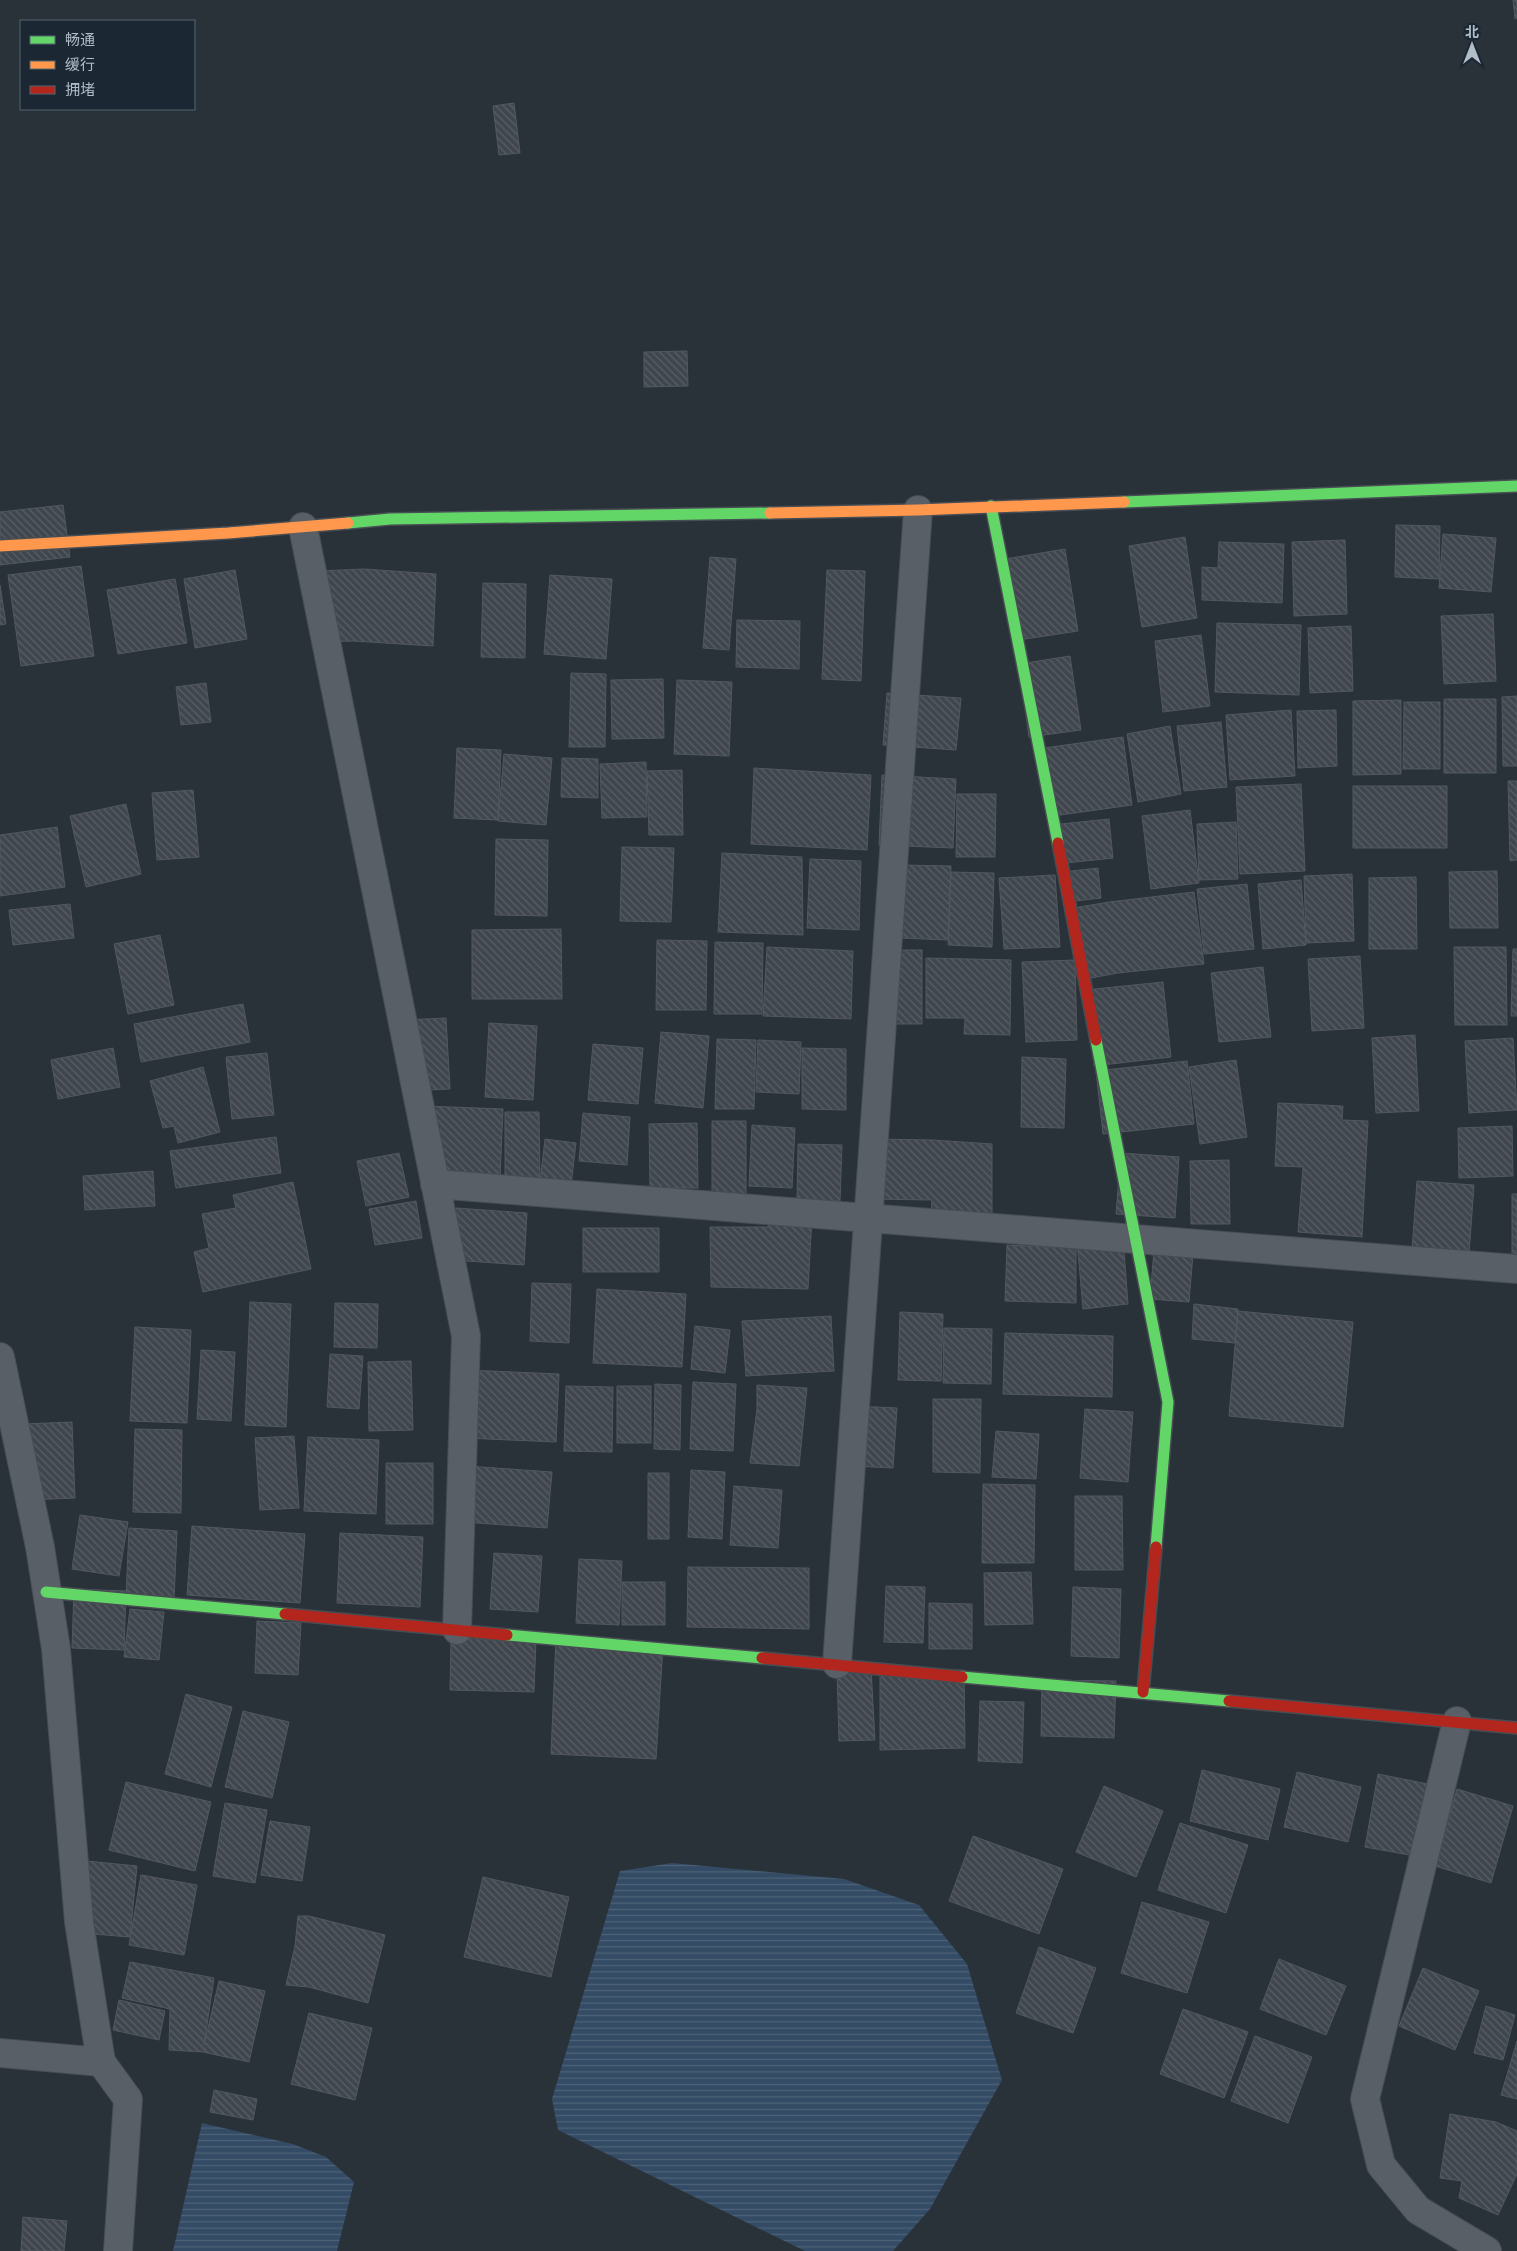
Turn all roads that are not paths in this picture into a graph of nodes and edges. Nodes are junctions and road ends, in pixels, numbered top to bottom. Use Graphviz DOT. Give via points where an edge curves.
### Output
graph roads {
  1 [pos="1517,486"];
  2 [pos="991,506"];
  3 [pos="918,510"];
  4 [pos="303,527"];
  5 [pos="0,546"];
  6 [pos="435,1184"];
  7 [pos="869,1218"];
  8 [pos="1136,1239"];
  9 [pos="1517,1269"];
  10 [pos="0,1357"];
  11 [pos="46,1592"];
  12 [pos="457,1630"];
  13 [pos="838,1664"];
  14 [pos="1143,1692"];
  15 [pos="1457,1721"];
  16 [pos="1517,1728"];
  17 [pos="0,2053"];
  18 [pos="101,2062"];
  19 [pos="118,2251"];
  20 [pos="1486,2251"];
  1 -- 2 [label="street"];
  2 -- 3 [label="street"];
  2 -- 8 [label="street"];
  3 -- 4 [label="street" via="390,518"];
  3 -- 7 [label="street"];
  4 -- 5 [label="street"];
  4 -- 6 [label="street"];
  6 -- 7 [label="street"];
  6 -- 12 [label="street" via="466,1336"];
  7 -- 8 [label="street"];
  7 -- 13 [label="street"];
  8 -- 9 [label="street"];
  8 -- 14 [label="street" via="1168,1402"];
  10 -- 11 [label="street" via="40,1547"];
  11 -- 12 [label="street"];
  11 -- 18 [label="street" via="56,1649 78,1922"];
  12 -- 13 [label="street"];
  13 -- 14 [label="street"];
  14 -- 15 [label="street"];
  15 -- 16 [label="street"];
  15 -- 20 [label="street" via="1365,2099 1381,2165 1418,2210"];
  17 -- 18 [label="street"];
  18 -- 19 [label="street" via="128,2099"];
}
